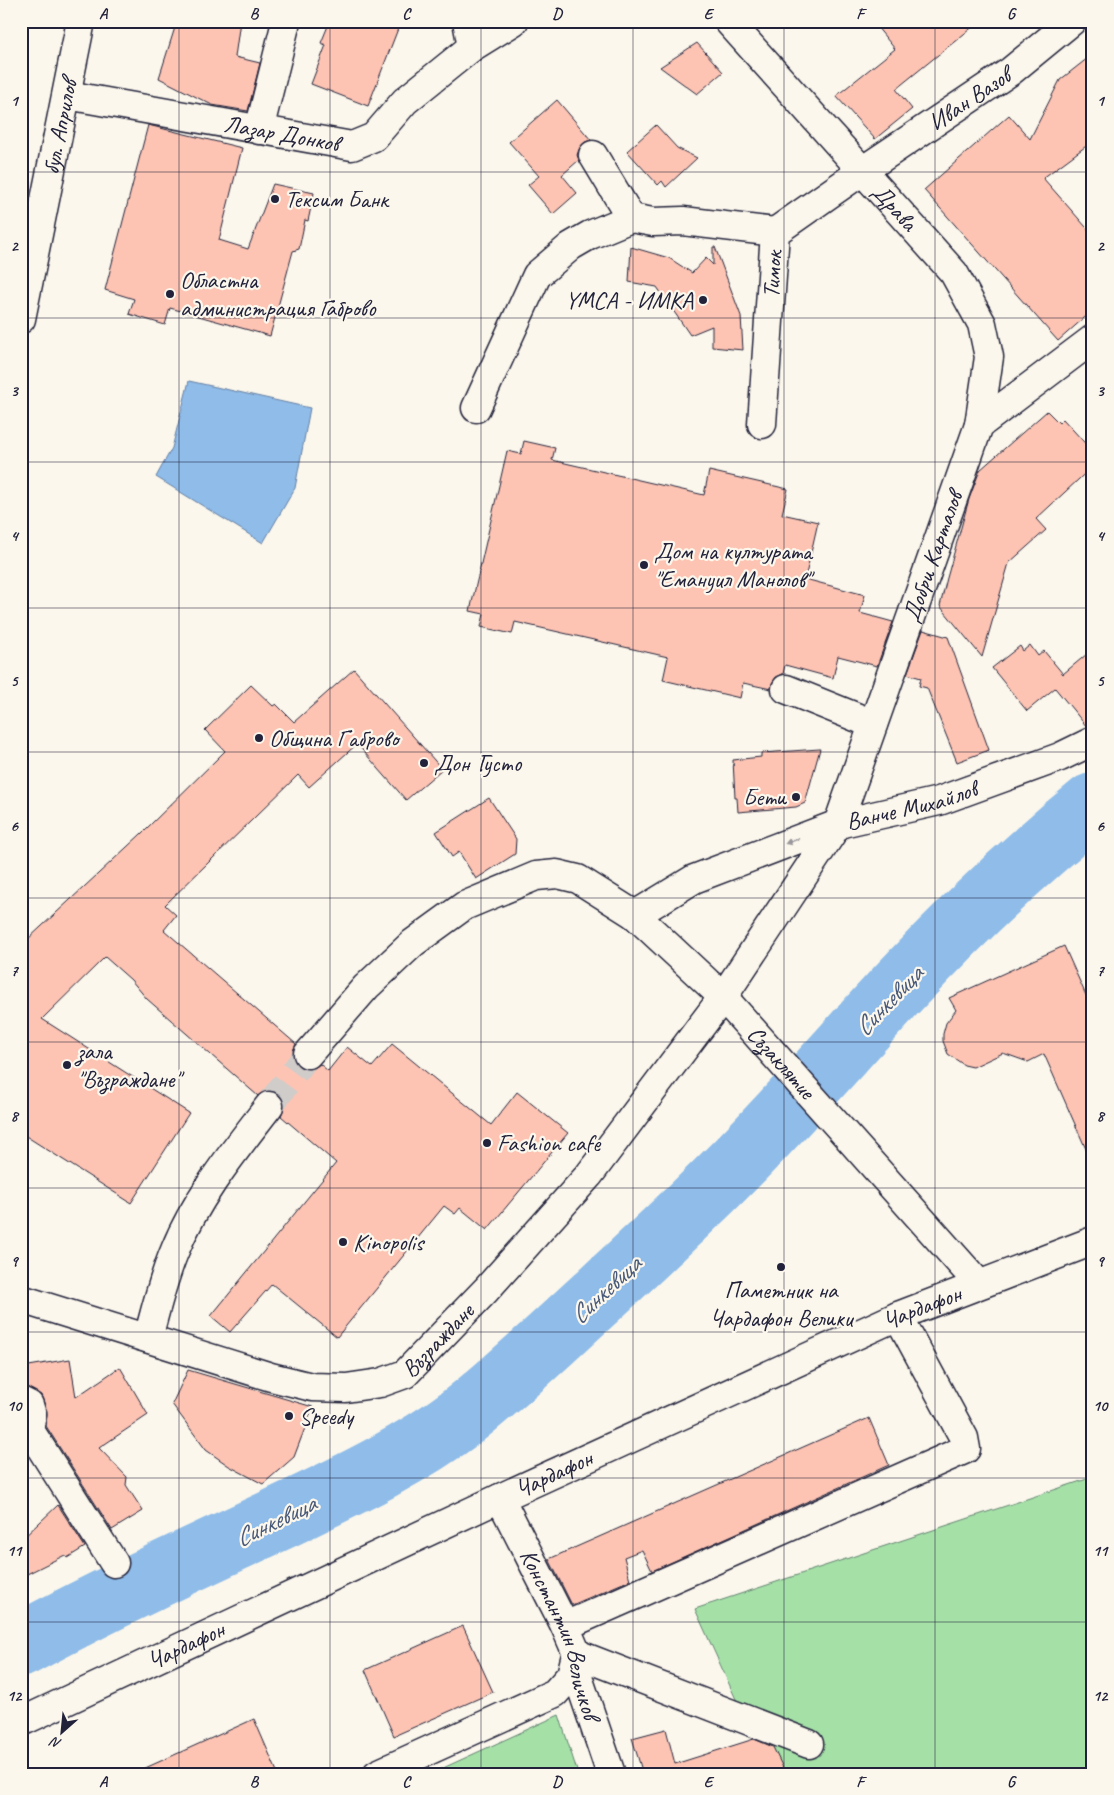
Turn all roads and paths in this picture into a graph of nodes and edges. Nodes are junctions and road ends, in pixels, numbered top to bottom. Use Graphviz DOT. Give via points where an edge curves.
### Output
graph roads {
  1 [pos="81,21"];
  2 [pos="467,21"];
  3 [pos="514,21"];
  4 [pos="728,21"];
  5 [pos="1072,21"];
  6 [pos="285,26"];
  7 [pos="472,48"];
  8 [pos="66,95"];
  9 [pos="260,130"];
  10 [pos="593,155"];
  11 [pos="862,170"];
  12 [pos="631,218"];
  13 [pos="775,232"];
  14 [pos="21,319"];
  15 [pos="1093,339"];
  16 [pos="476,408"];
  17 [pos="762,424"];
  18 [pos="979,425"];
  19 [pos="786,689"];
  20 [pos="874,724"];
  21 [pos="1093,741"];
  22 [pos="838,824"];
  23 [pos="635,915"];
  24 [pos="723,997"];
  25 [pos="308,1054"];
  26 [pos="269,1106"];
  27 [pos="1093,1241"];
  28 [pos="979,1284"];
  29 [pos="21,1299"];
  30 [pos="898,1316"];
  31 [pos="148,1338"];
  32 [pos="21,1401"];
  33 [pos="500,1498"];
  34 [pos="114,1563"];
  35 [pos="565,1626"];
  36 [pos="577,1654"];
  37 [pos="21,1722"];
  38 [pos="809,1744"];
  39 [pos="377,1774"];
  40 [pos="611,1774"];
  1 -- 8 [label="street, бул. Априлов"];
  2 -- 7 [label="street"];
  3 -- 7 [label="street, Лазар Донков"];
  4 -- 11 [label="street, Драва"];
  5 -- 11 [label="street, Иван Вазов" via="1011,72"];
  6 -- 9 [label="street"];
  7 -- 9 [label="street, Лазар Донков" via="405,101 374,138 352,146"];
  8 -- 9 [label="street, Лазар Донков"];
  8 -- 14 [label="street, бул. Априлов"];
  10 -- 12 [label="street"];
  11 -- 13 [label="street, Тимок"];
  11 -- 18 [label="street, Драва" via="954,272 982,324 989,357"];
  12 -- 13 [label="street"];
  12 -- 16 [label="street" via="590,234 537,275"];
  13 -- 17 [label="street, Тимок"];
  15 -- 18 [label="street"];
  18 -- 20 [label="street, Добри Карталов"];
  19 -- 20 [label="street"];
  20 -- 22 [label="street, Добри Карталов"];
  21 -- 22 [label="street, Ванче Михайлов" via="1060,757 939,801"];
  22 -- 23 [label="street, one-way" via="694,879"];
  22 -- 24 [label="street, Ванче Михайлов"];
  23 -- 24 [label="street, Съзаклятие"];
  23 -- 25 [label="street, Съзаклятие" via="578,879 557,874 536,876 464,906 413,943 366,987"];
  24 -- 28 [label="street, Съзаклятие"];
  24 -- 31 [label="street, Възраждане" via="589,1176 405,1374 380,1383 346,1388 312,1386 271,1377"];
  26 -- 31 [label="street" via="217,1176 180,1240 162,1287"];
  27 -- 28 [label="street, Чардафон"];
  28 -- 30 [label="street, Чардафон"];
  29 -- 31 [label="street, Възраждане"];
  30 -- 33 [label="street, Чардафон"];
  30 -- 35 [label="street" via="964,1438 966,1449"];
  32 -- 34 [label="street" via="28,1405 32,1415 29,1429"];
  33 -- 35 [label="street, Константин Величков"];
  33 -- 37 [label="street, Чардафон"];
  35 -- 36 [label="street, Константин Величков"];
  36 -- 38 [label="street"];
  36 -- 39 [label="street" via="571,1675 555,1693"];
  36 -- 40 [label="street, Константин Величков" via="579,1680"];
}
